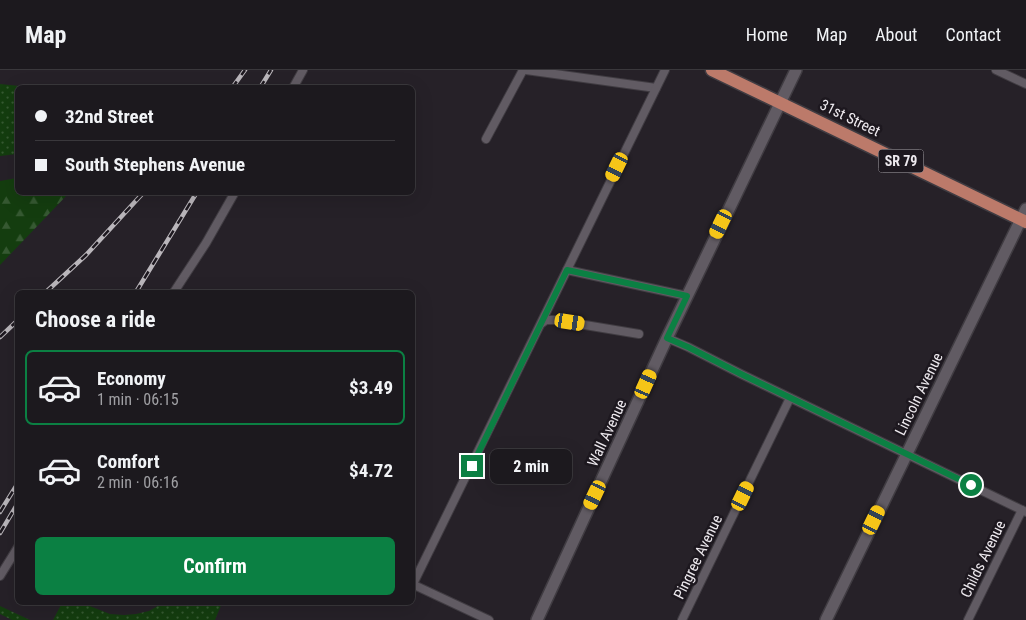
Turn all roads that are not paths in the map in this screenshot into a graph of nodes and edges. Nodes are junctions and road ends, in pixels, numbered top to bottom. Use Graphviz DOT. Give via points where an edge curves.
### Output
graph roads {
  1 [pos="303,70"];
  2 [pos="525,70"];
  3 [pos="665,70"];
  4 [pos="712,70"];
  5 [pos="796,70"];
  6 [pos="996,70"];
  7 [pos="1026,84"];
  8 [pos="296,85"];
  9 [pos="656,88"];
  10 [pos="781,102"];
  11 [pos="486,139"];
  12 [pos="233,195"];
  13 [pos="1024,217"];
  14 [pos="567,270"];
  15 [pos="175,290"];
  16 [pos="687,296"];
  17 [pos="542,324"];
  18 [pos="639,334"];
  19 [pos="667,338"];
  20 [pos="790,398"];
  21 [pos="906,454"];
  22 [pos="1024,511"];
  23 [pos="15,552"];
  24 [pos="0,576"];
  25 [pos="415,580"];
  26 [pos="415,585"];
  27 [pos="489,620"];
  28 [pos="537,620"];
  29 [pos="682,620"];
  30 [pos="826,620"];
  31 [pos="968,620"];
  1 -- 8 [label="street"];
  2 -- 9 [label="street"];
  2 -- 11 [label="street"];
  3 -- 9 [label="street"];
  4 -- 10 [label="main road, 31st Street / SR 79"];
  5 -- 10 [label="main road, Wall Avenue"];
  6 -- 7 [label="street"];
  9 -- 14 [label="street"];
  10 -- 13 [label="main road, 31st Street / SR 79"];
  10 -- 16 [label="main road, Wall Avenue"];
  12 -- 15 [label="street"];
  13 -- 21 [label="main road, Lincoln Avenue"];
  14 -- 16 [label="street"];
  14 -- 17 [label="street"];
  16 -- 19 [label="main road, Wall Avenue"];
  17 -- 18 [label="street" via="546,320 555,320"];
  17 -- 25 [label="street"];
  19 -- 20 [label="street"];
  19 -- 28 [label="main road, Wall Avenue"];
  20 -- 21 [label="street"];
  20 -- 29 [label="street, Pingree Avenue"];
  21 -- 22 [label="street"];
  21 -- 30 [label="main road, Lincoln Avenue"];
  22 -- 31 [label="street, Childs Avenue"];
  23 -- 24 [label="street"];
  26 -- 27 [label="street"];
}
